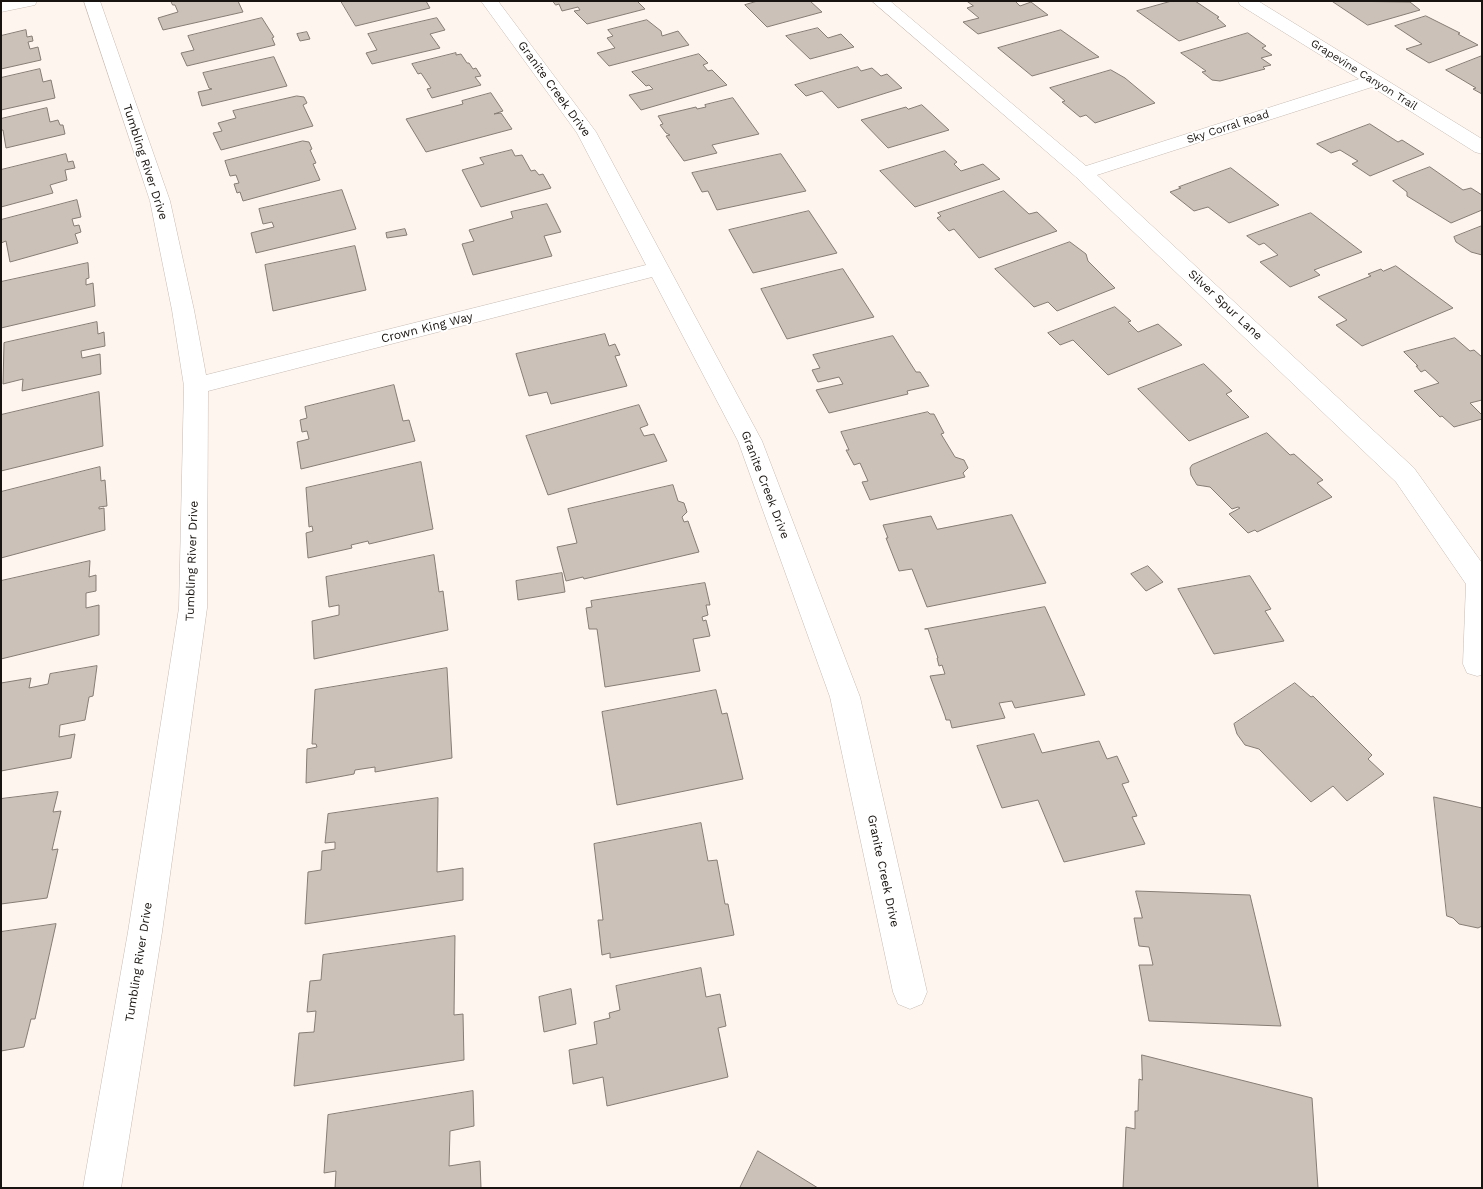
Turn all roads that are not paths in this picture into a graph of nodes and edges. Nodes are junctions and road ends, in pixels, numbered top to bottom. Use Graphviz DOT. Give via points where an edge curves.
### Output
graph roads {
  1 [pos="29,1"];
  2 [pos="92,1"];
  3 [pos="489,1"];
  4 [pos="880,1"];
  5 [pos="1246,1"];
  6 [pos="1,7"];
  7 [pos="1373,81"];
  8 [pos="1482,148"];
  9 [pos="1083,173"];
  10 [pos="658,269"];
  11 [pos="196,386"];
  12 [pos="1477,664"];
  13 [pos="910,992"];
  14 [pos="102,1188"];
  1 -- 6 [label="street"];
  2 -- 11 [label="street, Tumbling River Drive" via="160,201"];
  3 -- 10 [label="street, Granite Creek Drive" via="586,132"];
  4 -- 9 [label="street, Silver Spur Lane"];
  5 -- 7 [label="street, Grapevine Canyon Trail"];
  7 -- 8 [label="street, Grapevine Canyon Trail"];
  7 -- 9 [label="street, Sky Corral Road"];
  9 -- 12 [label="street, Silver Spur Lane" via="1405,475 1480,582"];
  10 -- 11 [label="street, Crown King Way"];
  10 -- 13 [label="street, Granite Creek Drive" via="750,441 846,697"];
  11 -- 14 [label="street, Tumbling River Drive" via="193,608"];
}
